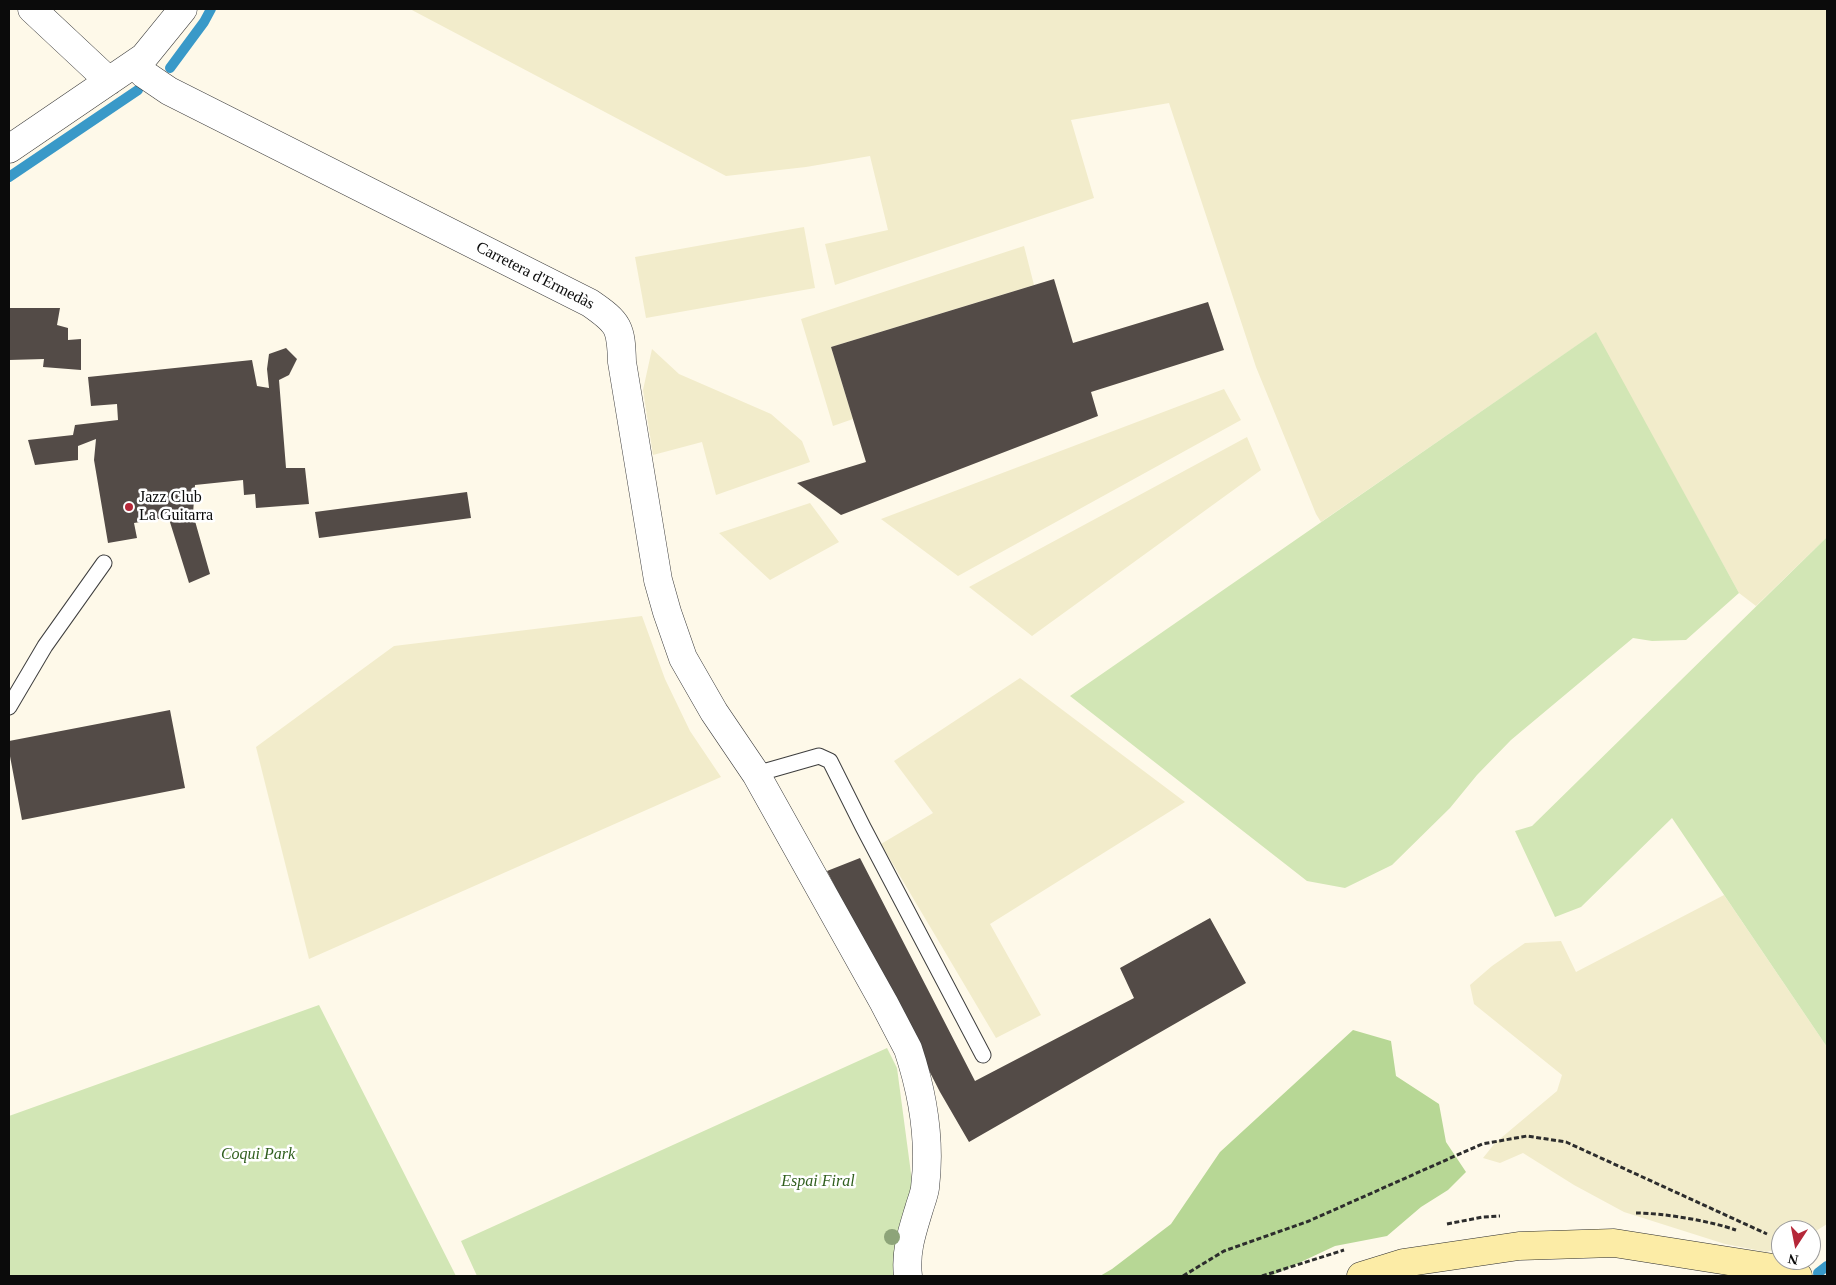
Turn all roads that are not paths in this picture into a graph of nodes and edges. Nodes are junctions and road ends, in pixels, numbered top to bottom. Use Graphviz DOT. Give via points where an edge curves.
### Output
graph roads {
  1 [pos="32,9"];
  2 [pos="184,9"];
  3 [pos="134,64"];
  4 [pos="109,81"];
  5 [pos="9,149"];
  6 [pos="104,563"];
  7 [pos="9,707"];
  8 [pos="756,774"];
  9 [pos="983,1055"];
  10 [pos="908,1276"];
  11 [pos="1360,1276"];
  12 [pos="1798,1276"];
  1 -- 4 [label="street"];
  2 -- 3 [label="street" via="144,57"];
  3 -- 4 [label="street"];
  3 -- 8 [label="street, Carretera d'Ermedàs" via="168,91 590,303 617,325 656,570 667,612 683,658 714,712"];
  4 -- 5 [label="street"];
  6 -- 7 [label="lane" via="45,646"];
  8 -- 9 [label="lane" via="819,756 830,761"];
  8 -- 10 [label="street, Carretera d'Ermedàs" via="884,1003 908,1049 918,1080 926,1122 925,1189 908,1244"];
  11 -- 12 [label="main road" via="1403,1263 1519,1246 1614,1243 1773,1268"];
}
